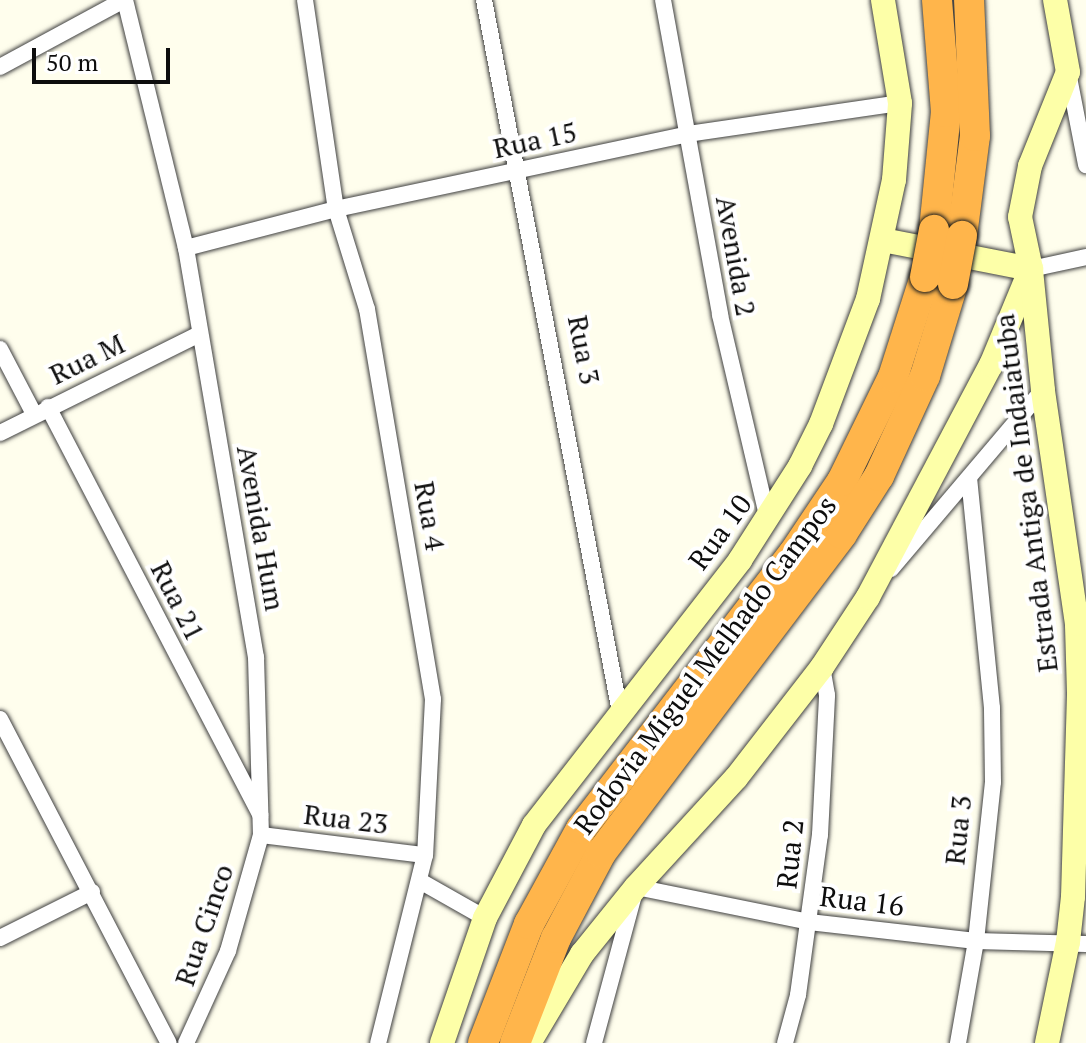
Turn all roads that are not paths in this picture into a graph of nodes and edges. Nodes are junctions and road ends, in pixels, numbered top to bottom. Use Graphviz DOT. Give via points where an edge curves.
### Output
graph roads {
  1 [pos="124,0"];
  2 [pos="305,0"];
  3 [pos="484,0"];
  4 [pos="663,0"];
  5 [pos="883,0"];
  6 [pos="937,0"];
  7 [pos="969,0"];
  8 [pos="1055,0"];
  9 [pos="0,67"];
  10 [pos="1068,72"];
  11 [pos="900,103"];
  12 [pos="688,134"];
  13 [pos="1086,165"];
  14 [pos="518,170"];
  15 [pos="336,209"];
  16 [pos="948,233"];
  17 [pos="883,240"];
  18 [pos="186,248"];
  19 [pos="1086,257"];
  20 [pos="1031,269"];
  21 [pos="939,281"];
  22 [pos="199,334"];
  23 [pos="0,349"];
  24 [pos="1043,390"];
  25 [pos="41,410"];
  26 [pos="0,433"];
  27 [pos="969,478"];
  28 [pos="768,519"];
  29 [pos="868,597"];
  30 [pos="822,667"];
  31 [pos="620,712"];
  32 [pos="0,719"];
  33 [pos="262,828"];
  34 [pos="425,855"];
  35 [pos="420,881"];
  36 [pos="636,887"];
  37 [pos="92,892"];
  38 [pos="485,918"];
  39 [pos="809,922"];
  40 [pos="0,938"];
  41 [pos="976,941"];
  42 [pos="1077,943"];
  43 [pos="169,1043"];
  44 [pos="186,1043"];
  45 [pos="378,1043"];
  46 [pos="442,1043"];
  47 [pos="483,1043"];
  48 [pos="515,1043"];
  49 [pos="529,1043"];
  50 [pos="594,1043"];
  51 [pos="785,1043"];
  52 [pos="958,1043"];
  53 [pos="1047,1043"];
  1 -- 9 [label="street"];
  1 -- 18 [label="street, Avenida Hum"];
  2 -- 15 [label="street, Rua 4"];
  3 -- 14 [label="street, Rua 3"];
  4 -- 12 [label="street, Avenida 2"];
  5 -- 11 [label="main road, Rua 10"];
  6 -- 16 [label="highway, Rodovia Miguel Melhado Campos"];
  7 -- 16 [label="highway, Rodovia Miguel Melhado Campos" via="975,136"];
  8 -- 10 [label="main road"];
  10 -- 13 [label="street"];
  10 -- 20 [label="main road, Estrada Antiga de Indaiatuba" via="1030,166 1020,217"];
  11 -- 12 [label="street, Rua 15"];
  11 -- 17 [label="main road, Rua 10" via="900,136"];
  12 -- 14 [label="street, Rua 15"];
  12 -- 28 [label="street, Avenida 2" via="720,315"];
  14 -- 15 [label="street, Rua 15"];
  14 -- 31 [label="street, Rua 3"];
  15 -- 18 [label="street, Rua 15"];
  15 -- 34 [label="street, Rua 4" via="367,309 431,674"];
  16 -- 21 [label="highway, Rodovia Miguel Melhado Campos, bridge"];
  17 -- 20 [label="main road"];
  17 -- 28 [label="main road, Rua 10" via="868,299 821,424"];
  18 -- 22 [label="street, Avenida Hum"];
  19 -- 20 [label="street"];
  20 -- 24 [label="main road, Estrada Antiga de Indaiatuba"];
  20 -- 29 [label="main road" via="991,365"];
  21 -- 47 [label="highway, Rodovia Miguel Melhado Campos" via="842,481 793,554 581,829 529,924"];
  21 -- 48 [label="highway, Rodovia Miguel Melhado Campos" via="925,376 879,476 842,534 601,853 556,938"];
  22 -- 25 [label="street, Rua M"];
  22 -- 33 [label="street, Avenida Hum" via="251,610"];
  23 -- 25 [label="street, Rua 21"];
  24 -- 27 [label="street"];
  24 -- 42 [label="main road, Estrada Antiga de Indaiatuba" via="1077,624"];
  25 -- 26 [label="street, Rua M"];
  25 -- 33 [label="street, Rua 21"];
  27 -- 29 [label="street"];
  27 -- 41 [label="street, Rua 3" via="992,708 993,782"];
  28 -- 31 [label="main road, Rua 10"];
  29 -- 30 [label="main road"];
  30 -- 36 [label="main road" via="736,778"];
  30 -- 39 [label="street, Rua 2" via="826,711 820,835"];
  31 -- 38 [label="main road, Rua 10" via="534,825"];
  32 -- 37 [label="street"];
  33 -- 34 [label="street, Rua 23"];
  33 -- 44 [label="street, Rua Cinco" via="228,951"];
  34 -- 35 [label="street, Rua 4"];
  35 -- 38 [label="street"];
  35 -- 45 [label="street, Rua 4"];
  36 -- 39 [label="street, Rua 16"];
  36 -- 49 [label="main road" via="582,954"];
  36 -- 50 [label="street"];
  37 -- 40 [label="street"];
  37 -- 43 [label="street"];
  38 -- 46 [label="main road, Rua 10"];
  39 -- 41 [label="street, Rua 16"];
  39 -- 51 [label="street, Rua 2"];
  41 -- 42 [label="street, Rua 16"];
  41 -- 52 [label="street, Rua 3"];
  42 -- 53 [label="main road, Estrada Antiga de Indaiatuba"];
}
